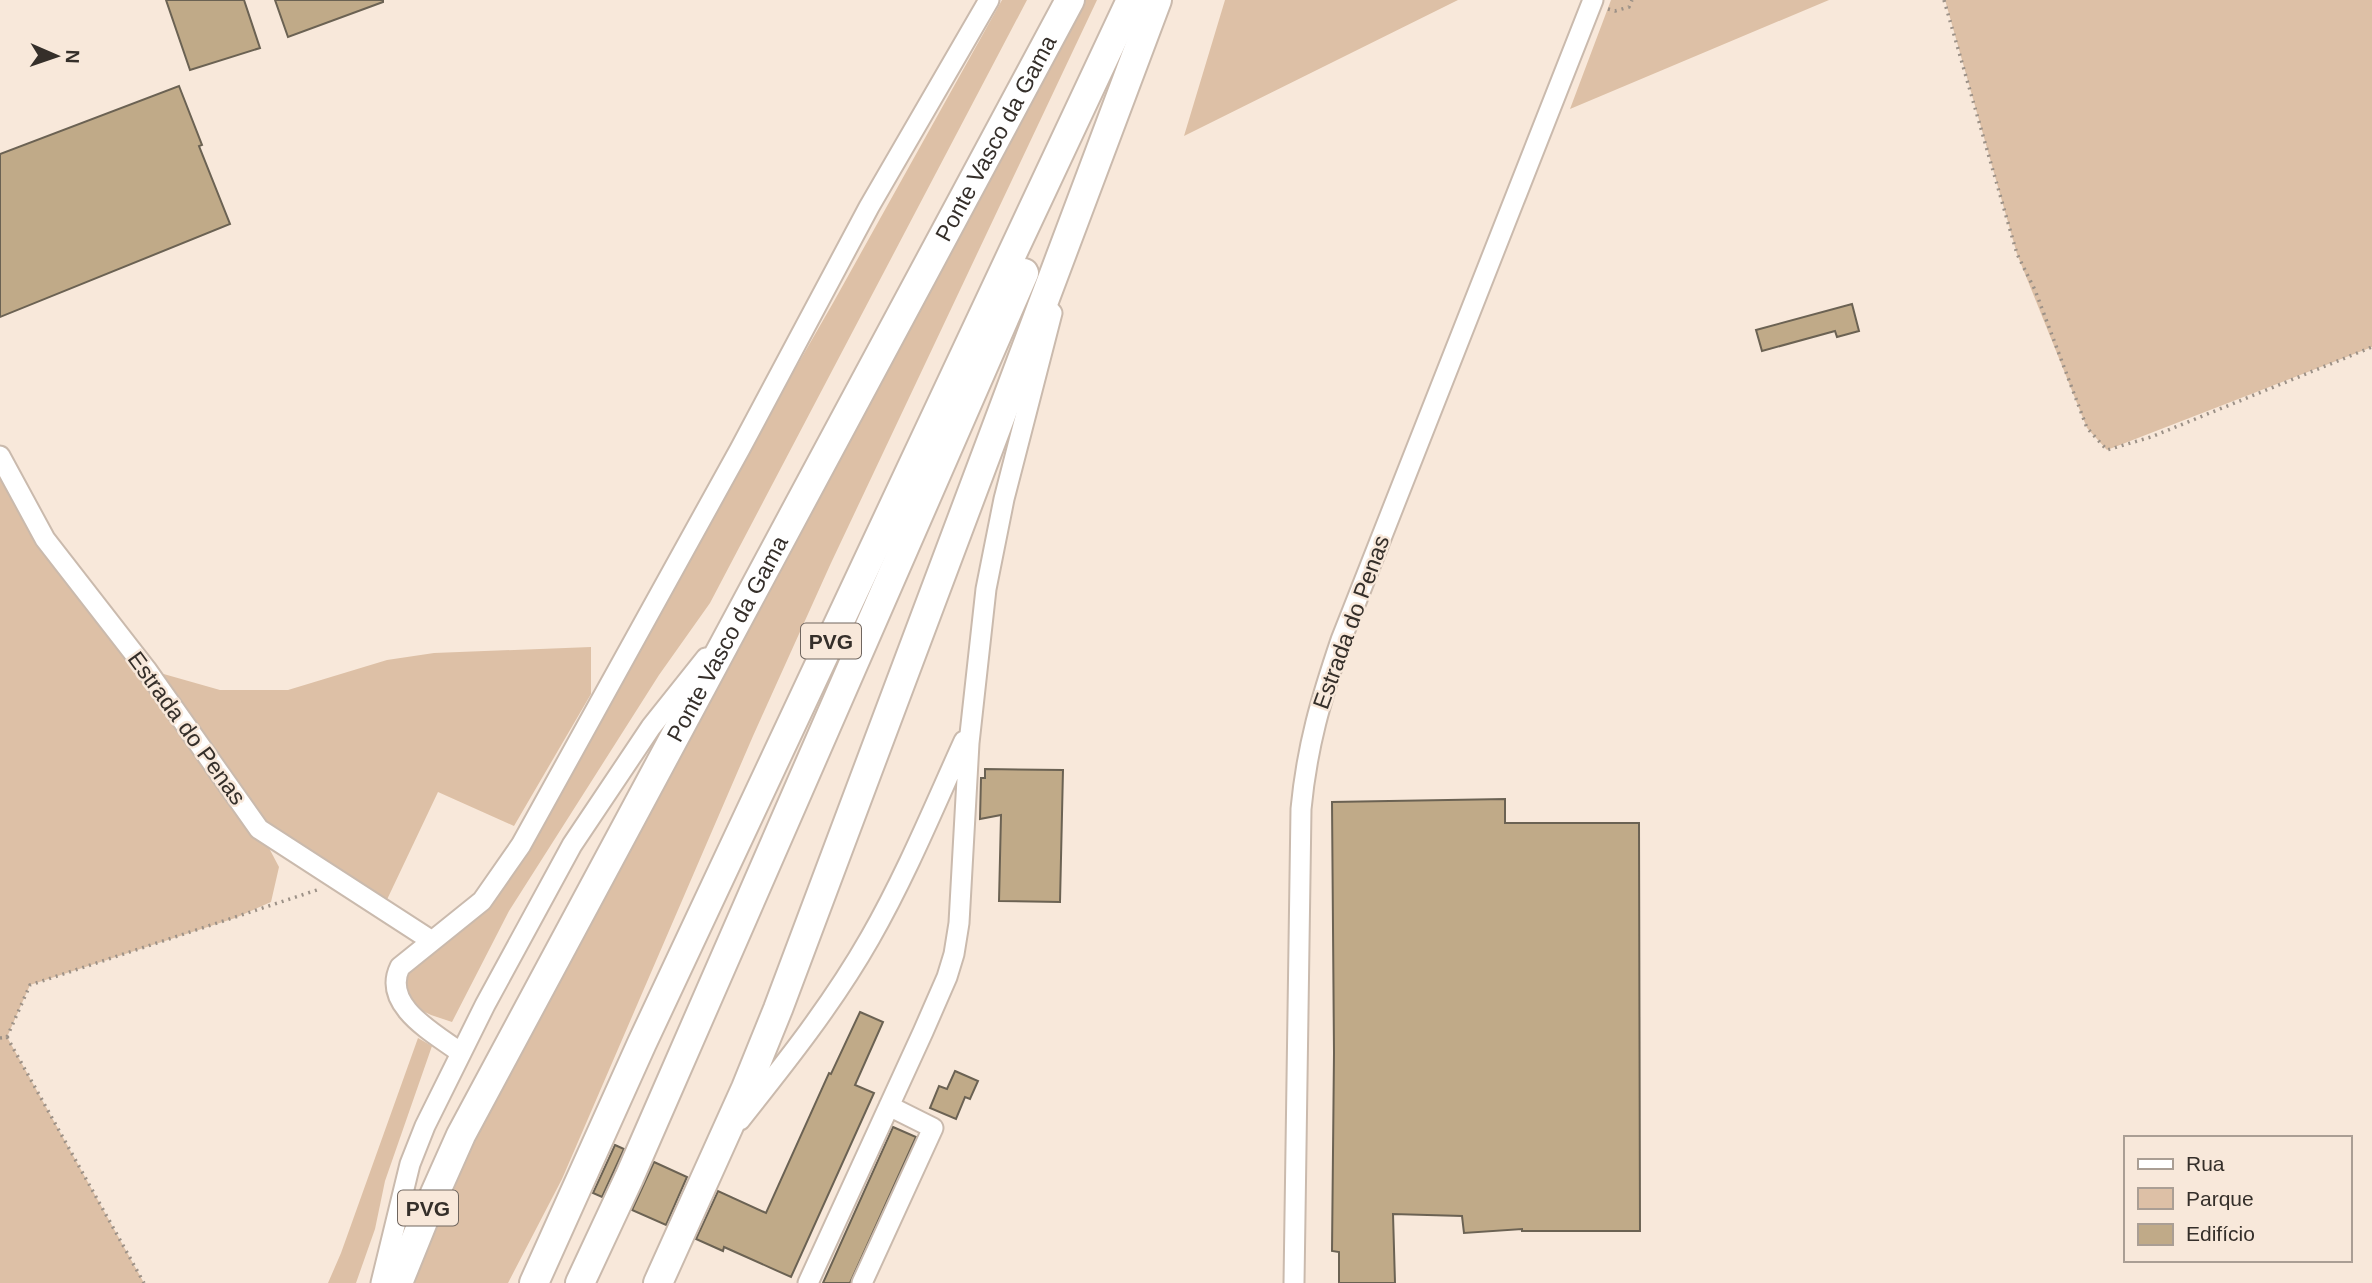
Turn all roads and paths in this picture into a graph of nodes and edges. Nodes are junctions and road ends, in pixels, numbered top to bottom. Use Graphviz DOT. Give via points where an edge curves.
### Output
graph roads {
  1 [pos="989,0"];
  2 [pos="1070,0"];
  3 [pos="1131,0"];
  4 [pos="1142,0"];
  5 [pos="1157,0"];
  6 [pos="1632,0"];
  7 [pos="1944,0"];
  8 [pos="1593,2"];
  9 [pos="1088,184"];
  10 [pos="2372,347"];
  11 [pos="0,456"];
  12 [pos="738,619"];
  13 [pos="975,737"];
  14 [pos="341,881"];
  15 [pos="432,941"];
  16 [pos="7,1037"];
  17 [pos="0,1038"];
  18 [pos="461,1053"];
  19 [pos="890,1106"];
  20 [pos="720,1145"];
  21 [pos="144,1283"];
  22 [pos="381,1283"];
  23 [pos="398,1283"];
  24 [pos="534,1283"];
  25 [pos="580,1283"];
  26 [pos="658,1283"];
  27 [pos="808,1283"];
  28 [pos="862,1283"];
  29 [pos="1294,1283"];
  1 -- 15 [label="street" via="869,207 521,845 482,901"];
  2 -- 12 [label="highway, Ponte Vasco da Gama / PVG"];
  3 -- 24 [label="highway, PVG" via="642,1042"];
  4 -- 25 [label="highway, PVG"];
  5 -- 9 [label="highway"];
  6 -- 8 [label="path" via="1629,7 1615,11"];
  7 -- 10 [label="path" via="2017,254 2087,428 2107,450 2151,437"];
  8 -- 29 [label="street, Estrada do Penas" via="1341,640 1312,731 1301,809"];
  9 -- 13 [label="street" via="1004,499 986,589"];
  9 -- 20 [label="highway" via="782,997"];
  11 -- 14 [label="street, Estrada do Penas" via="45,539 146,669 259,829"];
  12 -- 18 [label="street" via="651,727 583,828"];
  12 -- 23 [label="highway, Ponte Vasco da Gama / PVG" via="461,1135"];
  13 -- 19 [label="street" via="956,944 940,995"];
  13 -- 20 [label="street" via="863,950 806,1037"];
  14 -- 15 [label="street, Estrada do Penas"];
  14 -- 16 [label="path" via="30,985"];
  15 -- 18 [label="street" via="405,961 396,976 398,998"];
  16 -- 17 [label="path"];
  16 -- 21 [label="path"];
  18 -- 22 [label="street" via="410,1164"];
  19 -- 27 [label="street"];
  19 -- 28 [label="street" via="933,1128"];
  20 -- 26 [label="highway"];
}
